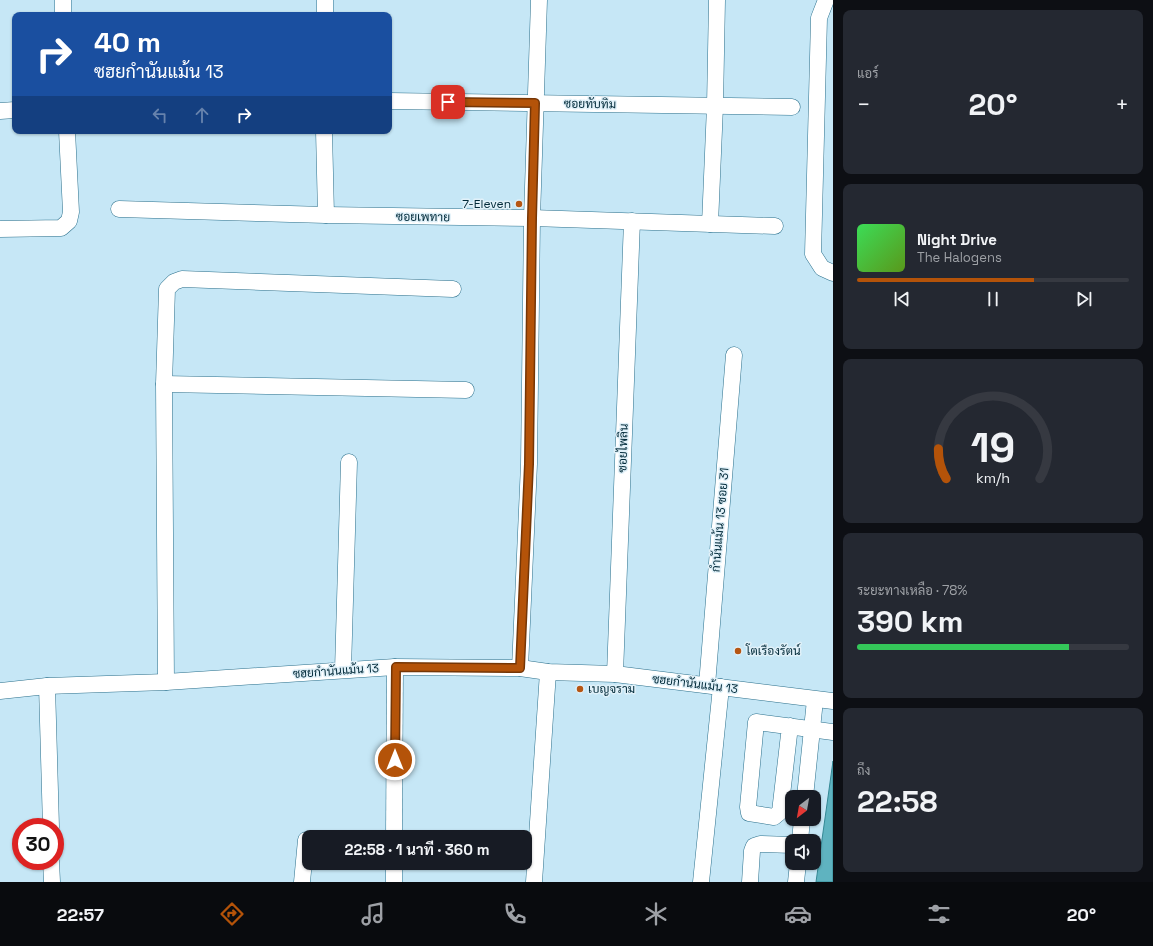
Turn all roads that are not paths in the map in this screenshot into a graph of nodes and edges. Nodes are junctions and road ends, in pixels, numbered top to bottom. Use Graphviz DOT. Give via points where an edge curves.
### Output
graph roads {
  1 [pos="63,0"];
  2 [pos="326,0"];
  3 [pos="538,0"];
  4 [pos="717,0"];
  5 [pos="826,0"];
  6 [pos="63,12"];
  7 [pos="325,12"];
  8 [pos="392,101"];
  9 [pos="535,103"];
  10 [pos="715,106"];
  11 [pos="792,107"];
  12 [pos="12,110"];
  13 [pos="0,111"];
  14 [pos="67,134"];
  15 [pos="324,134"];
  16 [pos="119,208"];
  17 [pos="326,216"];
  18 [pos="532,218"];
  19 [pos="632,221"];
  20 [pos="710,224"];
  21 [pos="775,226"];
  22 [pos="0,229"];
  23 [pos="833,273"];
  24 [pos="453,289"];
  25 [pos="734,355"];
  26 [pos="164,384"];
  27 [pos="466,390"];
  28 [pos="349,462"];
  29 [pos="396,667"];
  30 [pos="520,668"];
  31 [pos="343,670"];
  32 [pos="548,672"];
  33 [pos="615,674"];
  34 [pos="166,682"];
  35 [pos="47,686"];
  36 [pos="714,686"];
  37 [pos="0,691"];
  38 [pos="815,700"];
  39 [pos="833,701"];
  40 [pos="790,726"];
  41 [pos="812,730"];
  42 [pos="833,732"];
  43 [pos="806,790"];
  44 [pos="50,818"];
  45 [pos="394,830"];
  46 [pos="785,845"];
  47 [pos="52,870"];
  48 [pos="303,870"];
  49 [pos="394,870"];
  50 [pos="797,870"];
  51 [pos="52,882"];
  52 [pos="302,882"];
  53 [pos="394,882"];
  54 [pos="534,882"];
  55 [pos="701,882"];
  56 [pos="750,882"];
  57 [pos="796,882"];
  1 -- 6 [label="street"];
  2 -- 7 [label="street"];
  3 -- 9 [label="street"];
  4 -- 10 [label="street"];
  5 -- 23 [label="street" via="819,18 813,254 822,268"];
  8 -- 9 [label="street, ซอยทับทิม"];
  9 -- 10 [label="street, ซอยทับทิม"];
  9 -- 18 [label="street"];
  10 -- 11 [label="street, ซอยทับทิม"];
  10 -- 20 [label="street"];
  12 -- 13 [label="street"];
  14 -- 22 [label="street" via="71,212 68,221 61,228"];
  15 -- 17 [label="street"];
  16 -- 17 [label="street, ซอยเพทาย"];
  17 -- 18 [label="street, ซอยเพทาย"];
  18 -- 19 [label="street, ซอยเพทาย"];
  18 -- 30 [label="street" via="529,464"];
  19 -- 20 [label="street, ซอยเพทาย"];
  19 -- 33 [label="street, ซอยไพลิน"];
  20 -- 21 [label="street, ซอยเพทาย"];
  24 -- 26 [label="street" via="182,279 167,289"];
  25 -- 36 [label="street, กำนันแม้น 13 ซอย 31"];
  26 -- 27 [label="street"];
  26 -- 34 [label="street"];
  28 -- 31 [label="street"];
  29 -- 30 [label="street, ซฮยกำนันแม้น 13"];
  29 -- 31 [label="street, ซฮยกำนันแม้น 13"];
  29 -- 45 [label="street"];
  30 -- 32 [label="street, ซฮยกำนันแม้น 13"];
  31 -- 34 [label="street, ซฮยกำนันแม้น 13"];
  32 -- 33 [label="street, ซฮยกำนันแม้น 13"];
  32 -- 54 [label="street"];
  33 -- 36 [label="street, ซฮยกำนันแม้น 13"];
  34 -- 35 [label="street, ซฮยกำนันแม้น 13"];
  35 -- 37 [label="street, ซฮยกำนันแม้น 13"];
  35 -- 44 [label="street"];
  36 -- 38 [label="street, ซฮยกำนันแม้น 13"];
  36 -- 55 [label="street, กำนันแม้น 13 ซอย 31"];
  38 -- 39 [label="street, ซฮยกำนันแม้น 13"];
  38 -- 41 [label="street"];
  40 -- 40 [label="street" via="780,812 774,817 750,814 748,807 756,722"];
  40 -- 41 [label="street"];
  41 -- 42 [label="street"];
  41 -- 43 [label="street"];
  46 -- 56 [label="street" via="754,846"];
  47 -- 51 [label="street"];
  48 -- 52 [label="street"];
  49 -- 53 [label="street"];
  50 -- 57 [label="street"];
}
